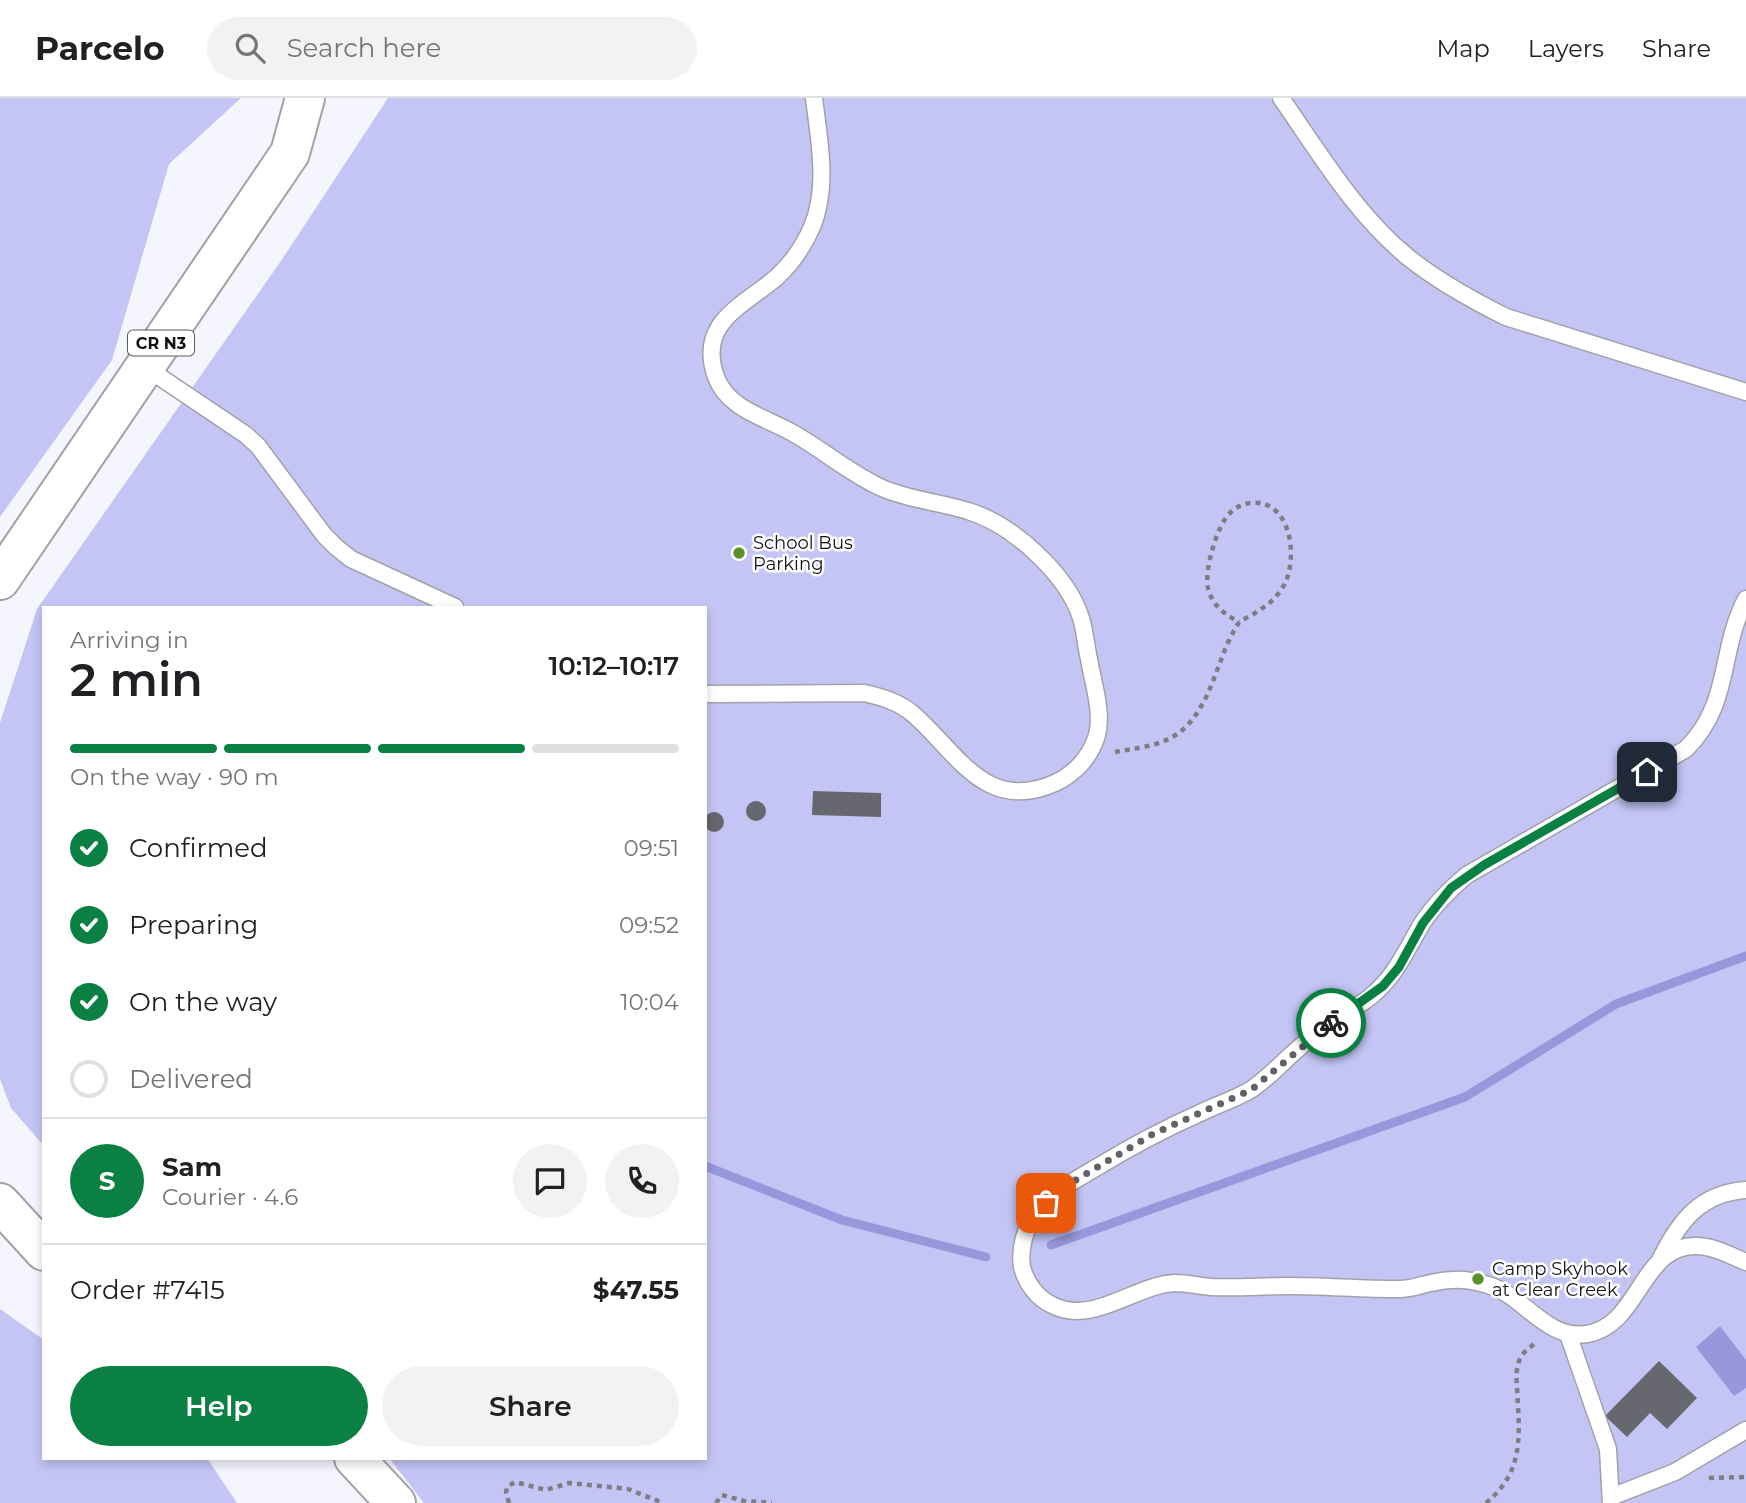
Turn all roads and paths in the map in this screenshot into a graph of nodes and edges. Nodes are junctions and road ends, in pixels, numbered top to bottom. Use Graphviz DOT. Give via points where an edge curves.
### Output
graph roads {
  1 [pos="306,98"];
  2 [pos="814,98"];
  3 [pos="1281,98"];
  4 [pos="145,367"];
  5 [pos="1746,392"];
  6 [pos="0,580"];
  7 [pos="1746,599"];
  8 [pos="453,606"];
  9 [pos="1239,622"];
  10 [pos="707,694"];
  11 [pos="1086,757"];
  12 [pos="1746,1190"];
  13 [pos="0,1203"];
  14 [pos="42,1249"];
  15 [pos="1661,1258"];
  16 [pos="1746,1262"];
  17 [pos="1552,1328"];
  18 [pos="1568,1334"];
  19 [pos="1746,1430"];
  20 [pos="356,1460"];
  21 [pos="1611,1500"];
  22 [pos="396,1503"];
  23 [pos="509,1503"];
  24 [pos="663,1503"];
  25 [pos="716,1503"];
  26 [pos="772,1503"];
  27 [pos="1486,1503"];
  1 -- 4 [label="main road, CR N3" via="290,153"];
  2 -- 11 [label="lane" via="822,188 813,226 781,273 726,316 713,345 716,376 739,406 790,431 863,478 895,493 970,511 1037,554 1062,584 1081,618 1100,723"];
  3 -- 5 [label="lane" via="1354,202 1380,231 1438,280 1506,317"];
  4 -- 6 [label="main road, CR N3"];
  4 -- 8 [label="lane" via="258,446 324,535 351,559"];
  7 -- 17 [label="lane" via="1729,643 1718,701 1701,734 1686,749 1467,875 1438,902 1399,967 1369,998 1320,1031 1251,1090 1153,1134 1069,1184 1036,1213 1023,1241 1024,1276 1051,1305 1063,1310 1087,1310 1175,1283 1394,1290 1468,1280 1510,1294"];
  9 -- 9 [label="path" via="1276,596 1289,572 1288,533 1273,508 1262,503 1250,503 1230,513 1208,567 1210,596 1224,614"];
  9 -- 11 [label="path" via="1201,707 1179,733 1164,742"];
  10 -- 11 [label="lane" via="864,693 881,697 912,713 974,776 1006,790 1024,791 1059,781"];
  12 -- 15 [label="lane" via="1731,1191 1699,1206 1673,1234"];
  13 -- 14 [label="main road"];
  15 -- 16 [label="lane" via="1688,1246 1703,1246"];
  15 -- 18 [label="lane" via="1616,1321 1590,1334"];
  17 -- 18 [label="lane"];
  17 -- 27 [label="path" via="1521,1356 1516,1371 1520,1435 1516,1461 1503,1486"];
  18 -- 21 [label="lane" via="1608,1449"];
  19 -- 21 [label="lane" via="1675,1472"];
  20 -- 22 [label="main road"];
  23 -- 24 [label="path" via="507,1487 515,1482 546,1490 569,1483 628,1489"];
  25 -- 26 [label="path" via="726,1495"];
}
